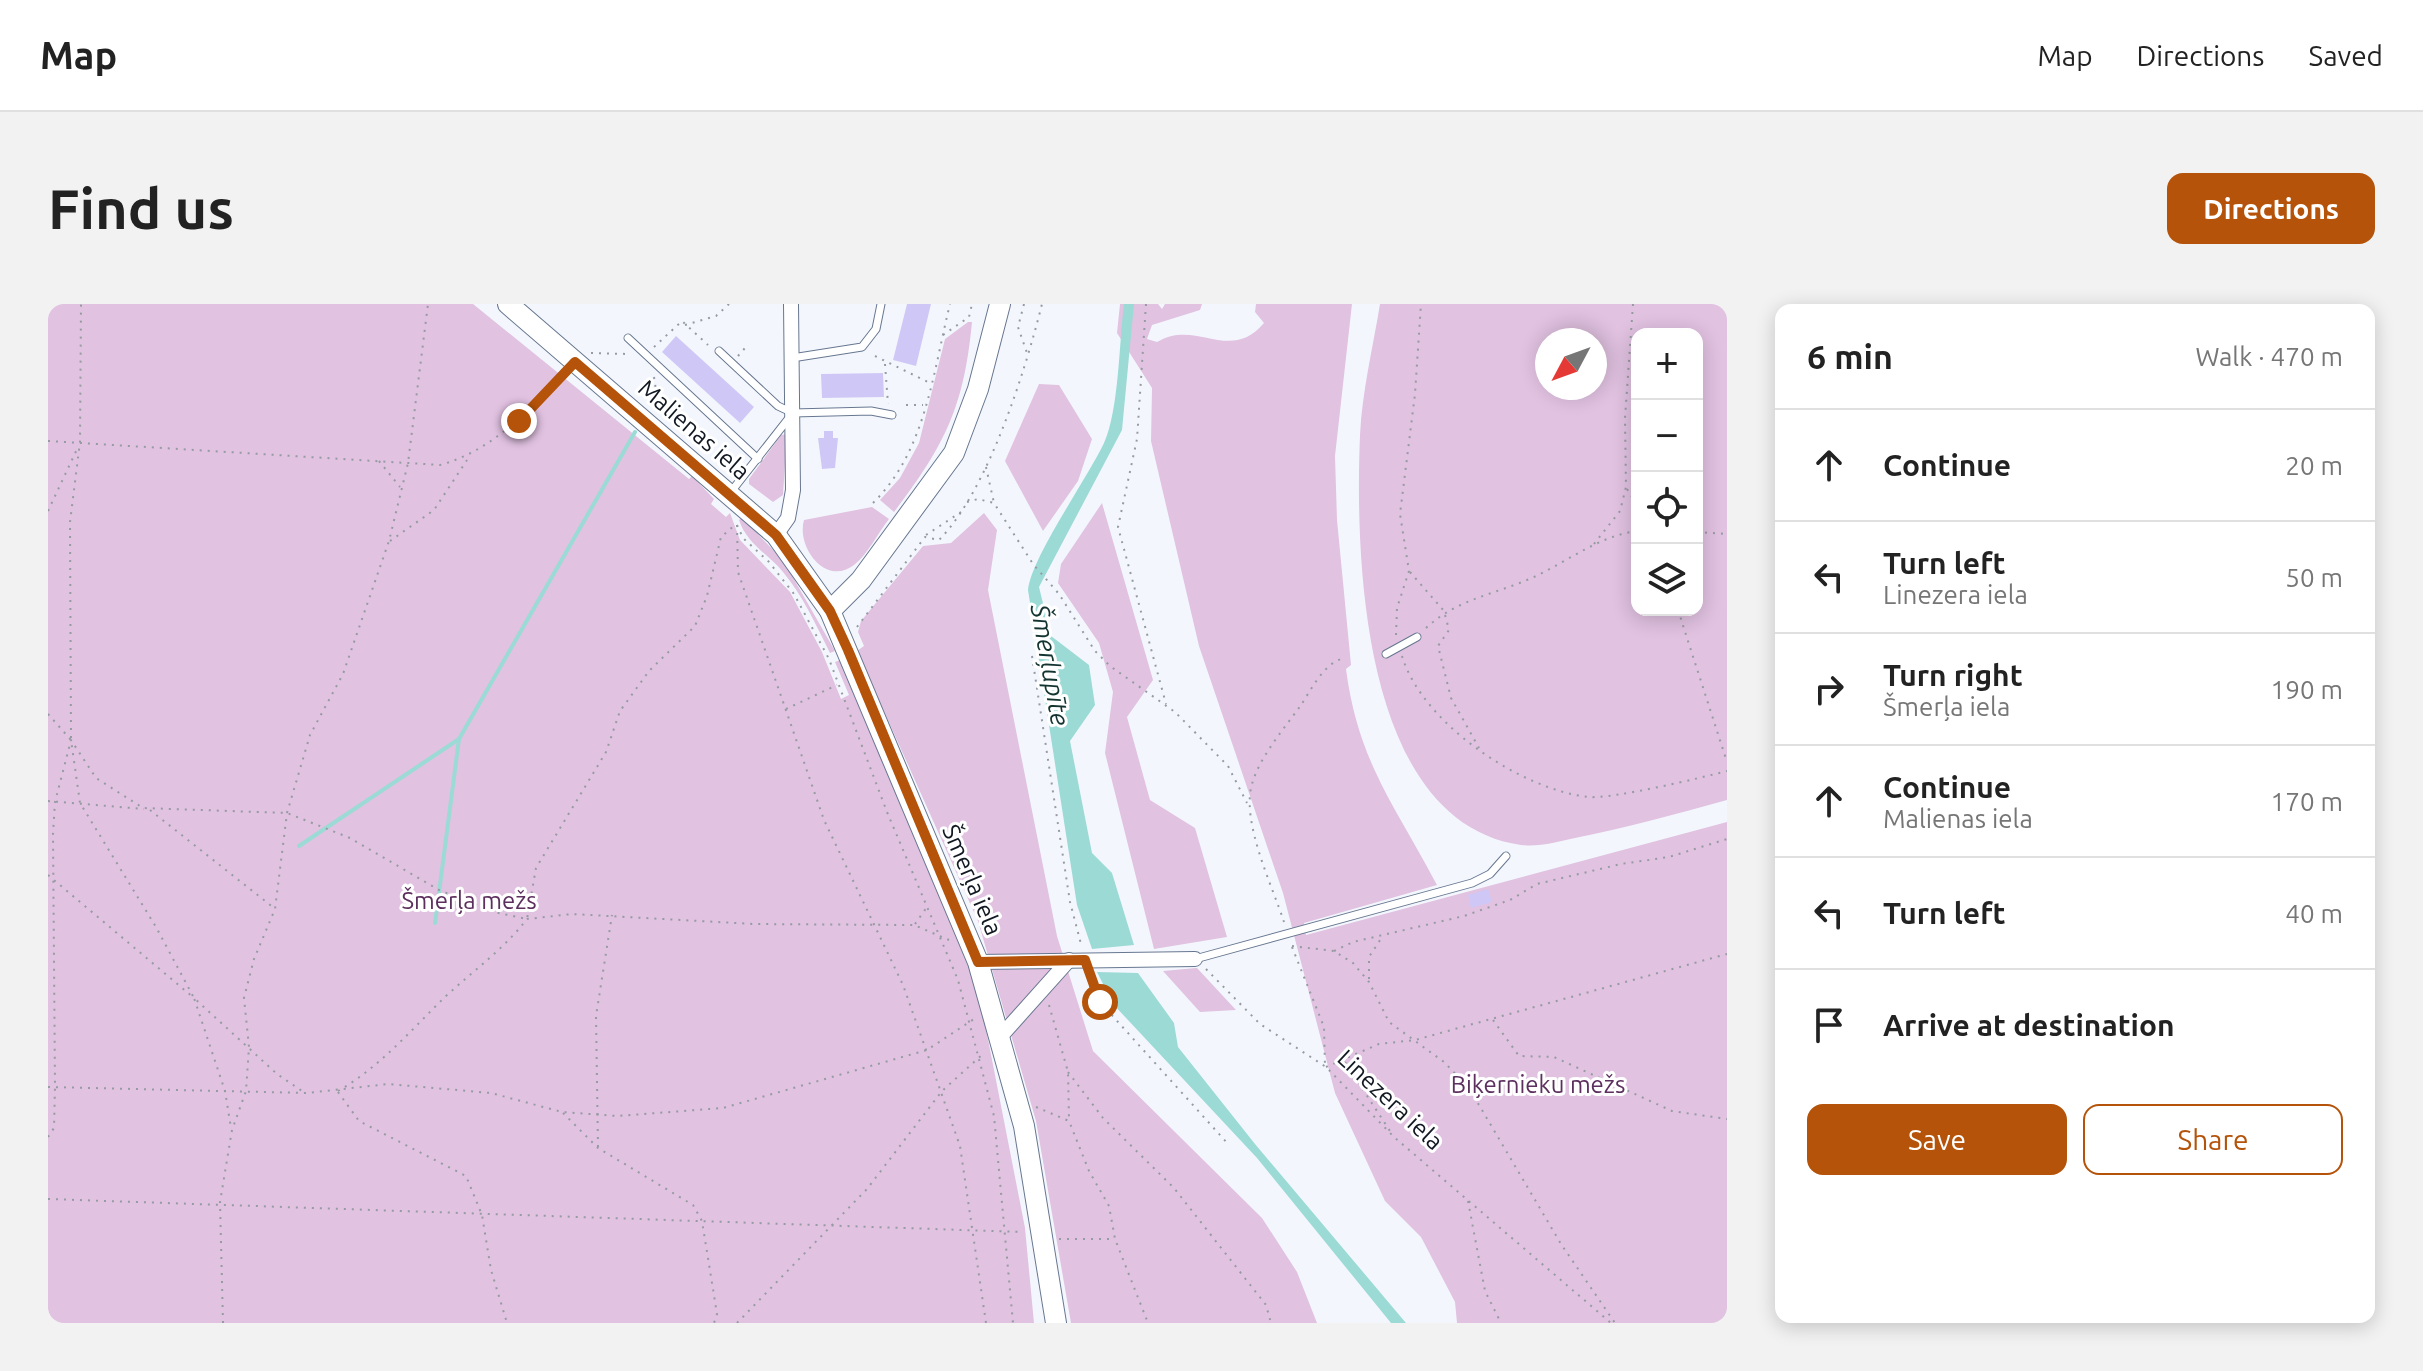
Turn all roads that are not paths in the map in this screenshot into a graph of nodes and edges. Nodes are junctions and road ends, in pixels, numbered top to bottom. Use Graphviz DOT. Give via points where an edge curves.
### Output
graph roads {
  1 [pos="508,304"];
  2 [pos="791,304"];
  3 [pos="881,304"];
  4 [pos="1000,304"];
  5 [pos="628,338"];
  6 [pos="719,351"];
  7 [pos="792,358"];
  8 [pos="793,413"];
  9 [pos="892,415"];
  10 [pos="758,459"];
  11 [pos="729,495"];
  12 [pos="776,535"];
  13 [pos="830,611"];
  14 [pos="1417,637"];
  15 [pos="1386,654"];
  16 [pos="1506,856"];
  17 [pos="1195,959"];
  18 [pos="1069,960"];
  19 [pos="978,962"];
  20 [pos="1000,1037"];
  21 [pos="1056,1323"];
  1 -- 11 [label="street, Malienas iela" via="580,358"];
  2 -- 7 [label="street"];
  3 -- 7 [label="lane" via="871,341 862,347"];
  4 -- 13 [label="street" via="978,389 954,453 861,580"];
  5 -- 10 [label="lane"];
  6 -- 8 [label="lane" via="778,406"];
  7 -- 8 [label="street"];
  8 -- 9 [label="lane"];
  8 -- 10 [label="lane"];
  8 -- 12 [label="street" via="793,499"];
  10 -- 11 [label="lane"];
  11 -- 12 [label="street, Malienas iela"];
  12 -- 13 [label="street, Malienas iela"];
  13 -- 19 [label="street, Šmerļa iela"];
  14 -- 15 [label="lane"];
  16 -- 17 [label="lane" via="1490,874 1472,883"];
  17 -- 18 [label="street"];
  18 -- 19 [label="street"];
  18 -- 20 [label="street"];
  19 -- 20 [label="street, Šmerļa iela"];
  20 -- 21 [label="street, Šmerļa iela" via="1019,1105"];
}
